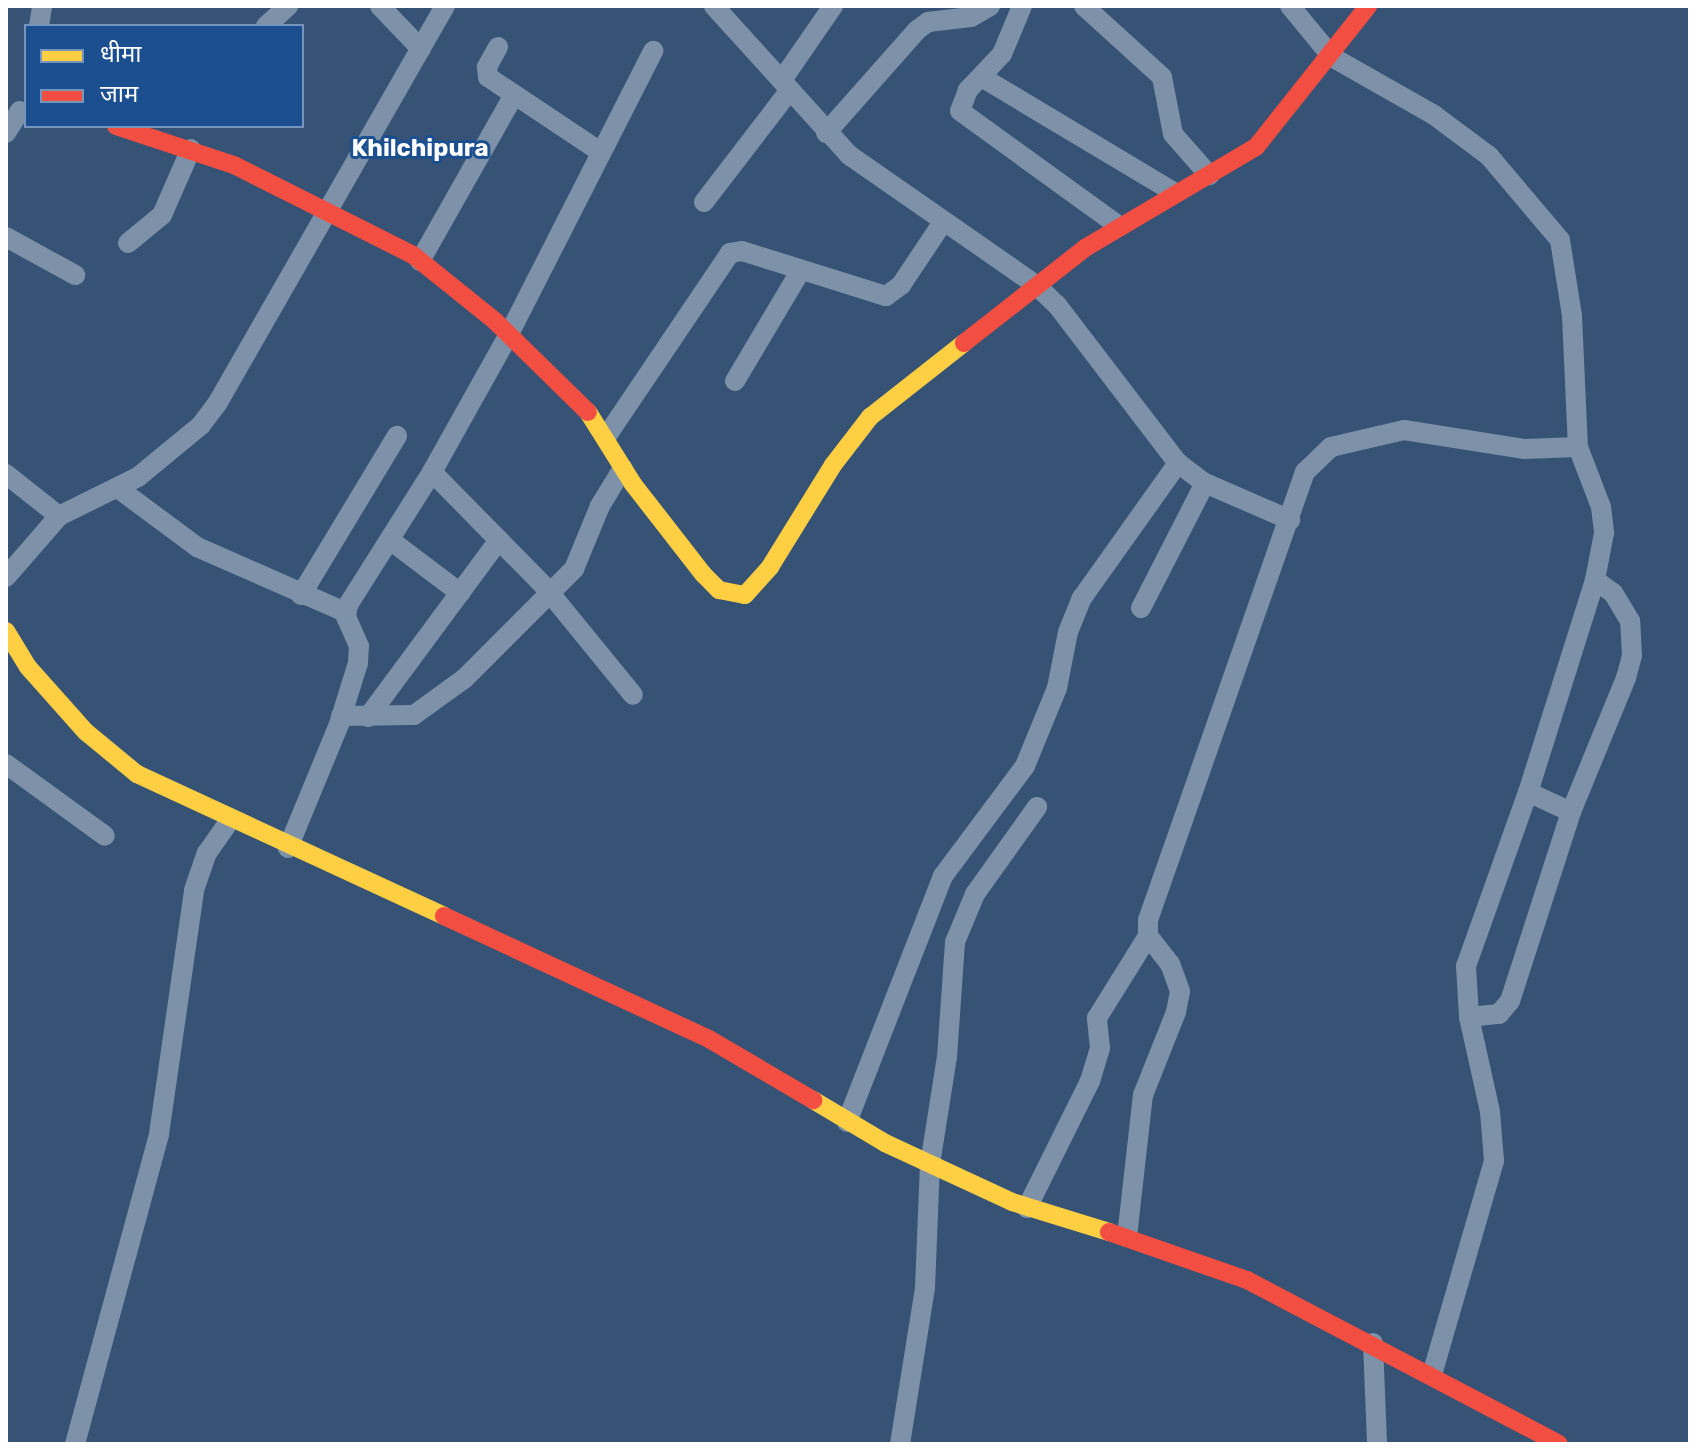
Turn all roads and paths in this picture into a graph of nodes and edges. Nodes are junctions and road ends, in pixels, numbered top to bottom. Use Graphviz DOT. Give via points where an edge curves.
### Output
graph roads {
  1 [pos="288,6"];
  2 [pos="380,6"];
  3 [pos="445,6"];
  4 [pos="714,6"];
  5 [pos="833,6"];
  6 [pos="990,6"];
  7 [pos="1022,6"];
  8 [pos="1084,6"];
  9 [pos="1290,6"];
  10 [pos="1368,6"];
  11 [pos="268,24"];
  12 [pos="498,47"];
  13 [pos="421,49"];
  14 [pos="653,51"];
  15 [pos="1332,57"];
  16 [pos="983,78"];
  17 [pos="786,85"];
  18 [pos="514,95"];
  19 [pos="17,111"];
  20 [pos="123,128"];
  21 [pos="6,133"];
  22 [pos="826,133"];
  23 [pos="191,149"];
  24 [pos="599,151"];
  25 [pos="1209,175"];
  26 [pos="1175,193"];
  27 [pos="704,202"];
  28 [pos="326,209"];
  29 [pos="943,222"];
  30 [pos="1119,226"];
  31 [pos="6,237"];
  32 [pos="128,243"];
  33 [pos="420,261"];
  34 [pos="801,270"];
  35 [pos="75,275"];
  36 [pos="1036,285"];
  37 [pos="509,334"];
  38 [pos="735,381"];
  39 [pos="397,436"];
  40 [pos="606,437"];
  41 [pos="1578,447"];
  42 [pos="1178,463"];
  43 [pos="623,468"];
  44 [pos="432,472"];
  45 [pos="6,474"];
  46 [pos="1205,483"];
  47 [pos="119,489"];
  48 [pos="59,516"];
  49 [pos="1290,520"];
  50 [pos="390,540"];
  51 [pos="499,540"];
  52 [pos="6,577"];
  53 [pos="1595,580"];
  54 [pos="460,593"];
  55 [pos="301,595"];
  56 [pos="551,596"];
  57 [pos="1141,608"];
  58 [pos="345,612"];
  59 [pos="6,631"];
  60 [pos="633,695"];
  61 [pos="341,716"];
  62 [pos="368,717"];
  63 [pos="6,764"];
  64 [pos="1528,792"];
  65 [pos="1037,807"];
  66 [pos="1571,812"];
  67 [pos="229,822"];
  68 [pos="105,836"];
  69 [pos="288,848"];
  70 [pos="1148,936"];
  71 [pos="1469,1017"];
  72 [pos="847,1122"];
  73 [pos="930,1164"];
  74 [pos="1027,1208"];
  75 [pos="1127,1237"];
  76 [pos="1373,1343"];
  77 [pos="1432,1374"];
  78 [pos="75,1444"];
  79 [pos="900,1444"];
  80 [pos="1377,1444"];
  81 [pos="1559,1444"];
  1 -- 11 [label="street"];
  2 -- 13 [label="street"];
  3 -- 13 [label="street"];
  4 -- 17 [label="street"];
  5 -- 17 [label="street"];
  6 -- 22 [label="street" via="971,17 928,22 917,30"];
  7 -- 16 [label="street" via="1002,54"];
  8 -- 25 [label="street" via="1162,77 1173,134"];
  9 -- 15 [label="street"];
  10 -- 15 [label="street"];
  12 -- 18 [label="street" via="486,72"];
  13 -- 28 [label="street"];
  14 -- 24 [label="street"];
  15 -- 25 [label="street" via="1275,130 1236,162"];
  15 -- 41 [label="street" via="1434,115 1489,156 1560,240 1572,316"];
  16 -- 26 [label="street"];
  16 -- 30 [label="street" via="960,104 965,116"];
  17 -- 22 [label="street"];
  17 -- 27 [label="street"];
  18 -- 24 [label="street"];
  18 -- 33 [label="street"];
  19 -- 21 [label="street"];
  20 -- 23 [label="street"];
  22 -- 29 [label="street" via="883,182"];
  23 -- 28 [label="street"];
  23 -- 32 [label="street" via="162,215"];
  24 -- 37 [label="street"];
  25 -- 26 [label="street"];
  26 -- 30 [label="street"];
  28 -- 33 [label="street"];
  28 -- 47 [label="street" via="217,404 170,453"];
  29 -- 34 [label="street" via="894,293 864,290"];
  29 -- 36 [label="street"];
  30 -- 36 [label="street"];
  31 -- 35 [label="street"];
  33 -- 37 [label="street"];
  34 -- 38 [label="street"];
  34 -- 40 [label="street" via="742,251 723,258"];
  36 -- 42 [label="street" via="1074,325"];
  36 -- 43 [label="street" via="870,417 833,465 770,567 745,595 719,590 703,574"];
  37 -- 40 [label="street"];
  37 -- 44 [label="street"];
  39 -- 55 [label="street"];
  40 -- 43 [label="street"];
  41 -- 49 [label="street" via="1524,449 1429,430 1356,438 1312,461"];
  41 -- 53 [label="street" via="1601,507 1604,533"];
  42 -- 46 [label="street"];
  42 -- 72 [label="street" via="1082,598 1068,632 1057,688 1025,766 943,876"];
  43 -- 56 [label="street" via="600,506 583,554"];
  44 -- 50 [label="street"];
  44 -- 51 [label="street"];
  45 -- 48 [label="street"];
  46 -- 49 [label="street"];
  46 -- 57 [label="street"];
  47 -- 48 [label="street"];
  47 -- 55 [label="street" via="197,547"];
  48 -- 52 [label="street"];
  49 -- 70 [label="street" via="1204,751 1148,920"];
  50 -- 54 [label="street"];
  50 -- 58 [label="street"];
  51 -- 54 [label="street"];
  51 -- 56 [label="street"];
  53 -- 64 [label="street"];
  53 -- 66 [label="street" via="1623,605 1633,637 1632,656"];
  54 -- 62 [label="street"];
  55 -- 58 [label="street"];
  56 -- 60 [label="street"];
  56 -- 62 [label="street" via="427,710 400,718"];
  58 -- 61 [label="street" via="360,651"];
  59 -- 67 [label="street" via="56,700 109,754"];
  61 -- 62 [label="street"];
  61 -- 69 [label="street"];
  63 -- 68 [label="street"];
  64 -- 66 [label="street"];
  64 -- 71 [label="street" via="1466,966"];
  65 -- 73 [label="street" via="960,923"];
  66 -- 71 [label="street" via="1510,1001 1499,1014"];
  67 -- 69 [label="street"];
  67 -- 78 [label="street" via="207,853 194,890 159,1134"];
  69 -- 72 [label="street" via="709,1039"];
  70 -- 74 [label="street" via="1097,1018 1100,1048 1090,1081"];
  70 -- 75 [label="street" via="1170,964 1179,1003 1145,1083"];
  71 -- 77 [label="street" via="1490,1112 1494,1161"];
  72 -- 73 [label="street"];
  73 -- 74 [label="street"];
  73 -- 79 [label="street" via="925,1288"];
  74 -- 75 [label="street"];
  75 -- 76 [label="street" via="1247,1280"];
  76 -- 77 [label="street"];
  76 -- 80 [label="street"];
  77 -- 81 [label="street"];
}
